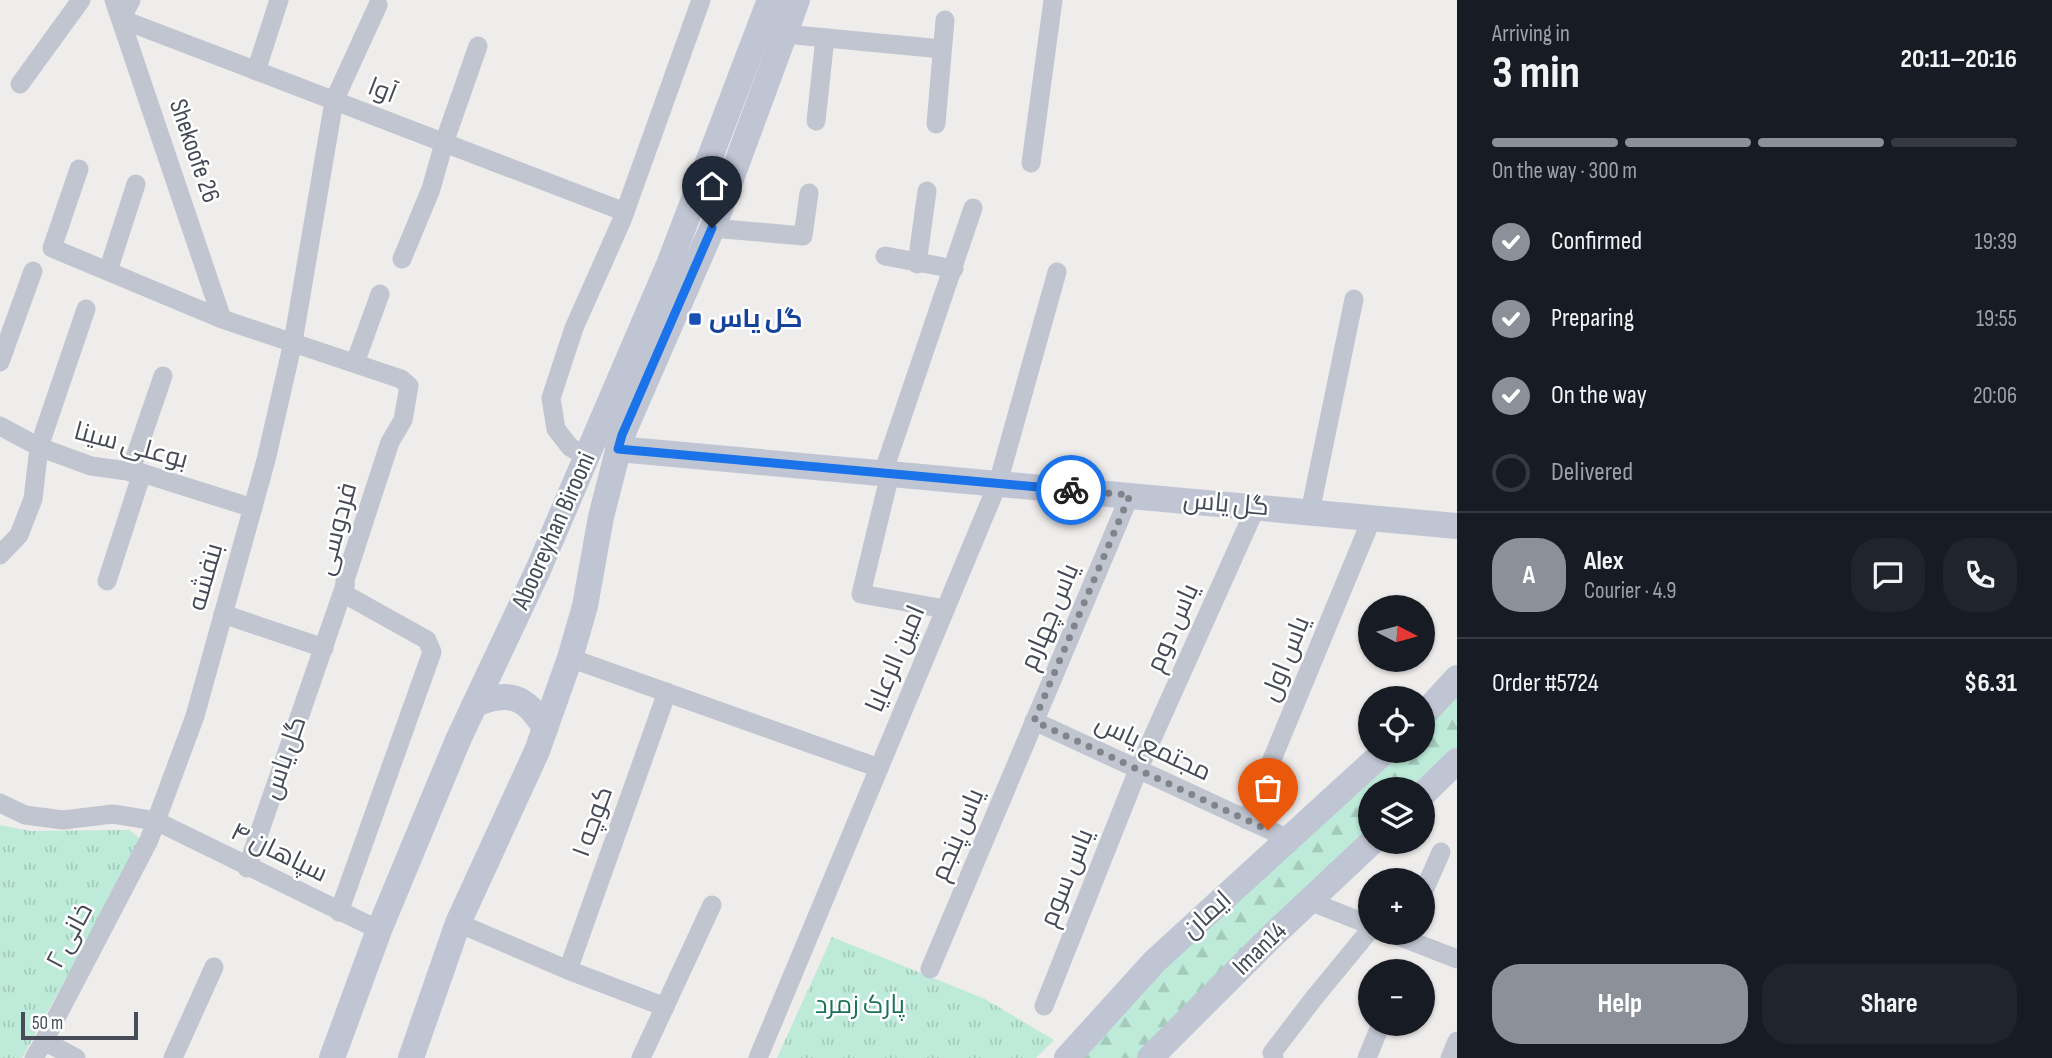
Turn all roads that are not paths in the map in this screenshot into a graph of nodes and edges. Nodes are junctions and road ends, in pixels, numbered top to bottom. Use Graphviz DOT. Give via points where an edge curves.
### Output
graph roads {
  1 [pos="81,0"];
  2 [pos="114,0"];
  3 [pos="131,0"];
  4 [pos="279,0"];
  5 [pos="701,0"];
  6 [pos="770,0"];
  7 [pos="797,0"];
  8 [pos="1053,0"];
  9 [pos="378,5"];
  10 [pos="121,19"];
  11 [pos="945,20"];
  12 [pos="785,34"];
  13 [pos="825,38"];
  14 [pos="478,46"];
  15 [pos="942,49"];
  16 [pos="256,71"];
  17 [pos="20,84"];
  18 [pos="334,101"];
  19 [pos="816,121"];
  20 [pos="936,124"];
  21 [pos="444,143"];
  22 [pos="1031,163"];
  23 [pos="79,169"];
  24 [pos="136,184"];
  25 [pos="927,191"];
  26 [pos="809,193"];
  27 [pos="974,208"];
  28 [pos="625,212"];
  29 [pos="712,228"];
  30 [pos="885,256"];
  31 [pos="402,259"];
  32 [pos="917,264"];
  33 [pos="954,269"];
  34 [pos="33,271"];
  35 [pos="108,271"];
  36 [pos="1057,272"];
  37 [pos="380,294"];
  38 [pos="1354,299"];
  39 [pos="86,309"];
  40 [pos="222,318"];
  41 [pos="293,342"];
  42 [pos="0,362"];
  43 [pos="355,363"];
  44 [pos="163,376"];
  45 [pos="0,426"];
  46 [pos="39,447"];
  47 [pos="618,449"];
  48 [pos="587,457"];
  49 [pos="136,472"];
  50 [pos="886,473"];
  51 [pos="998,484"];
  52 [pos="1130,495"];
  53 [pos="1256,507"];
  54 [pos="253,508"];
  55 [pos="1310,512"];
  56 [pos="1372,518"];
  57 [pos="1457,526"];
  58 [pos="0,555"];
  59 [pos="107,581"];
  60 [pos="345,585"];
  61 [pos="945,609"];
  62 [pos="223,614"];
  63 [pos="324,648"];
  64 [pos="570,657"];
  65 [pos="1457,678"];
  66 [pos="667,692"];
  67 [pos="1435,702"];
  68 [pos="475,705"];
  69 [pos="1034,721"];
  70 [pos="545,727"];
  71 [pos="1457,761"];
  72 [pos="1372,763"];
  73 [pos="879,768"];
  74 [pos="1138,769"];
  75 [pos="1435,782"];
  76 [pos="0,803"];
  77 [pos="1247,820"];
  78 [pos="156,821"];
  79 [pos="1289,839"];
  80 [pos="1441,852"];
  81 [pos="1359,854"];
  82 [pos="247,868"];
  83 [pos="1434,868"];
  84 [pos="1309,901"];
  85 [pos="712,905"];
  86 [pos="338,912"];
  87 [pos="458,923"];
  88 [pos="1358,923"];
  89 [pos="379,930"];
  90 [pos="1358,943"];
  91 [pos="1425,945"];
  92 [pos="1457,959"];
  93 [pos="214,967"];
  94 [pos="930,969"];
  95 [pos="568,970"];
  96 [pos="1044,1006"];
  97 [pos="665,1007"];
  98 [pos="1376,1036"];
  99 [pos="44,1041"];
  100 [pos="1457,1041"];
  101 [pos="34,1058"];
  102 [pos="76,1058"];
  103 [pos="173,1058"];
  104 [pos="332,1058"];
  105 [pos="411,1058"];
  106 [pos="641,1058"];
  107 [pos="758,1058"];
  108 [pos="1068,1058"];
  109 [pos="1150,1058"];
  110 [pos="1274,1058"];
  111 [pos="1367,1058"];
  112 [pos="1450,1058"];
  1 -- 17 [label="street"];
  2 -- 10 [label="street, Shekoofe 26"];
  3 -- 10 [label="street"];
  4 -- 16 [label="street"];
  5 -- 28 [label="street"];
  6 -- 48 [label="main road, Abooreyhan Birooni" via="670,262"];
  7 -- 12 [label="main road, Abooreyhan Birooni"];
  8 -- 22 [label="street"];
  9 -- 18 [label="street, بنفشه"];
  10 -- 16 [label="street, آوا"];
  10 -- 40 [label="street, Shekoofe 26"];
  11 -- 15 [label="street"];
  12 -- 13 [label="street"];
  12 -- 29 [label="main road, Abooreyhan Birooni"];
  13 -- 15 [label="street"];
  13 -- 19 [label="street"];
  14 -- 21 [label="street"];
  15 -- 20 [label="street"];
  16 -- 18 [label="street, آوا"];
  18 -- 21 [label="street, آوا"];
  18 -- 41 [label="street, بنفشه"];
  21 -- 28 [label="street, آوا"];
  21 -- 31 [label="street"];
  23 -- 35 [label="street, فردوسی" via="52,248"];
  24 -- 35 [label="street"];
  25 -- 32 [label="street"];
  26 -- 29 [label="street" via="803,236"];
  27 -- 33 [label="street"];
  28 -- 48 [label="street" via="574,328 551,398 556,429 570,447"];
  29 -- 47 [label="main road, Abooreyhan Birooni"];
  30 -- 32 [label="street"];
  32 -- 33 [label="street"];
  33 -- 50 [label="street"];
  34 -- 42 [label="street"];
  35 -- 40 [label="street, فردوسی"];
  36 -- 51 [label="street, امین الرعایا"];
  37 -- 43 [label="street"];
  38 -- 55 [label="street"];
  39 -- 46 [label="street"];
  40 -- 41 [label="street, فردوسی"];
  41 -- 43 [label="street, فردوسی"];
  41 -- 54 [label="street, بنفشه"];
  43 -- 60 [label="street, فردوسی" via="409,386 403,420 390,442"];
  44 -- 49 [label="street"];
  45 -- 46 [label="street, بوعلی سینا"];
  46 -- 49 [label="street, بوعلی سینا" via="91,466"];
  46 -- 58 [label="street" via="33,499 19,534"];
  47 -- 50 [label="main road, گل یاس"];
  47 -- 64 [label="main road, Abooreyhan Birooni"];
  48 -- 68 [label="main road, Abooreyhan Birooni"];
  49 -- 54 [label="street, بوعلی سینا"];
  49 -- 59 [label="street"];
  50 -- 51 [label="main road, گل یاس"];
  50 -- 61 [label="street" via="861,594"];
  51 -- 52 [label="main road, گل یاس"];
  51 -- 61 [label="street, امین الرعایا"];
  52 -- 53 [label="main road, گل یاس"];
  52 -- 69 [label="street, یاس چهارم"];
  53 -- 55 [label="main road, گل یاس"];
  53 -- 74 [label="street, یاس دوم"];
  54 -- 62 [label="street, بنفشه"];
  55 -- 56 [label="main road, گل یاس"];
  56 -- 57 [label="main road, گل یاس"];
  56 -- 77 [label="street, یاس اول"];
  60 -- 63 [label="street, گل یاس"];
  60 -- 86 [label="street, فردوسی" via="348,596 427,640 432,652"];
  61 -- 73 [label="street, امین الرعایا"];
  62 -- 63 [label="street"];
  62 -- 78 [label="street, بنفشه" via="195,716"];
  63 -- 82 [label="street, گل یاس"];
  64 -- 66 [label="street"];
  64 -- 70 [label="main road, Abooreyhan Birooni"];
  65 -- 67 [label="main road"];
  66 -- 73 [label="street"];
  66 -- 95 [label="street, کوچه ۱"];
  68 -- 70 [label="main road" via="495,696 516,698 534,709"];
  68 -- 89 [label="main road, Abooreyhan Birooni"];
  69 -- 74 [label="street, مجتمع یاس"];
  69 -- 94 [label="street, یاس پنجم"];
  70 -- 87 [label="main road, Abooreyhan Birooni"];
  71 -- 75 [label="main road"];
  72 -- 79 [label="main road, ایمان"];
  73 -- 107 [label="street, امین الرعایا"];
  74 -- 77 [label="street, مجتمع یاس"];
  74 -- 96 [label="street, یاس سوم"];
  76 -- 78 [label="street, سپاهان ۴" via="24,814 63,820 113,814"];
  77 -- 79 [label="street, مجتمع یاس"];
  78 -- 82 [label="street, سپاهان ۴"];
  78 -- 99 [label="street, خانی ۲"];
  79 -- 108 [label="main road, ایمان" via="1155,961"];
  80 -- 83 [label="street"];
  81 -- 84 [label="main road, Iman14"];
  82 -- 86 [label="street, سپاهان ۴"];
  84 -- 88 [label="street"];
  84 -- 109 [label="main road, Iman14"];
  85 -- 97 [label="street"];
  86 -- 89 [label="street, سپاهان ۴"];
  87 -- 95 [label="street"];
  87 -- 105 [label="main road, Abooreyhan Birooni"];
  89 -- 104 [label="main road, Abooreyhan Birooni"];
  90 -- 110 [label="street" via="1272,1053"];
  91 -- 92 [label="street"];
  93 -- 103 [label="street"];
  95 -- 97 [label="street"];
  97 -- 106 [label="street"];
  98 -- 111 [label="street"];
  99 -- 101 [label="street, خانی ۲"];
  99 -- 102 [label="street"];
  100 -- 112 [label="street"];
}
